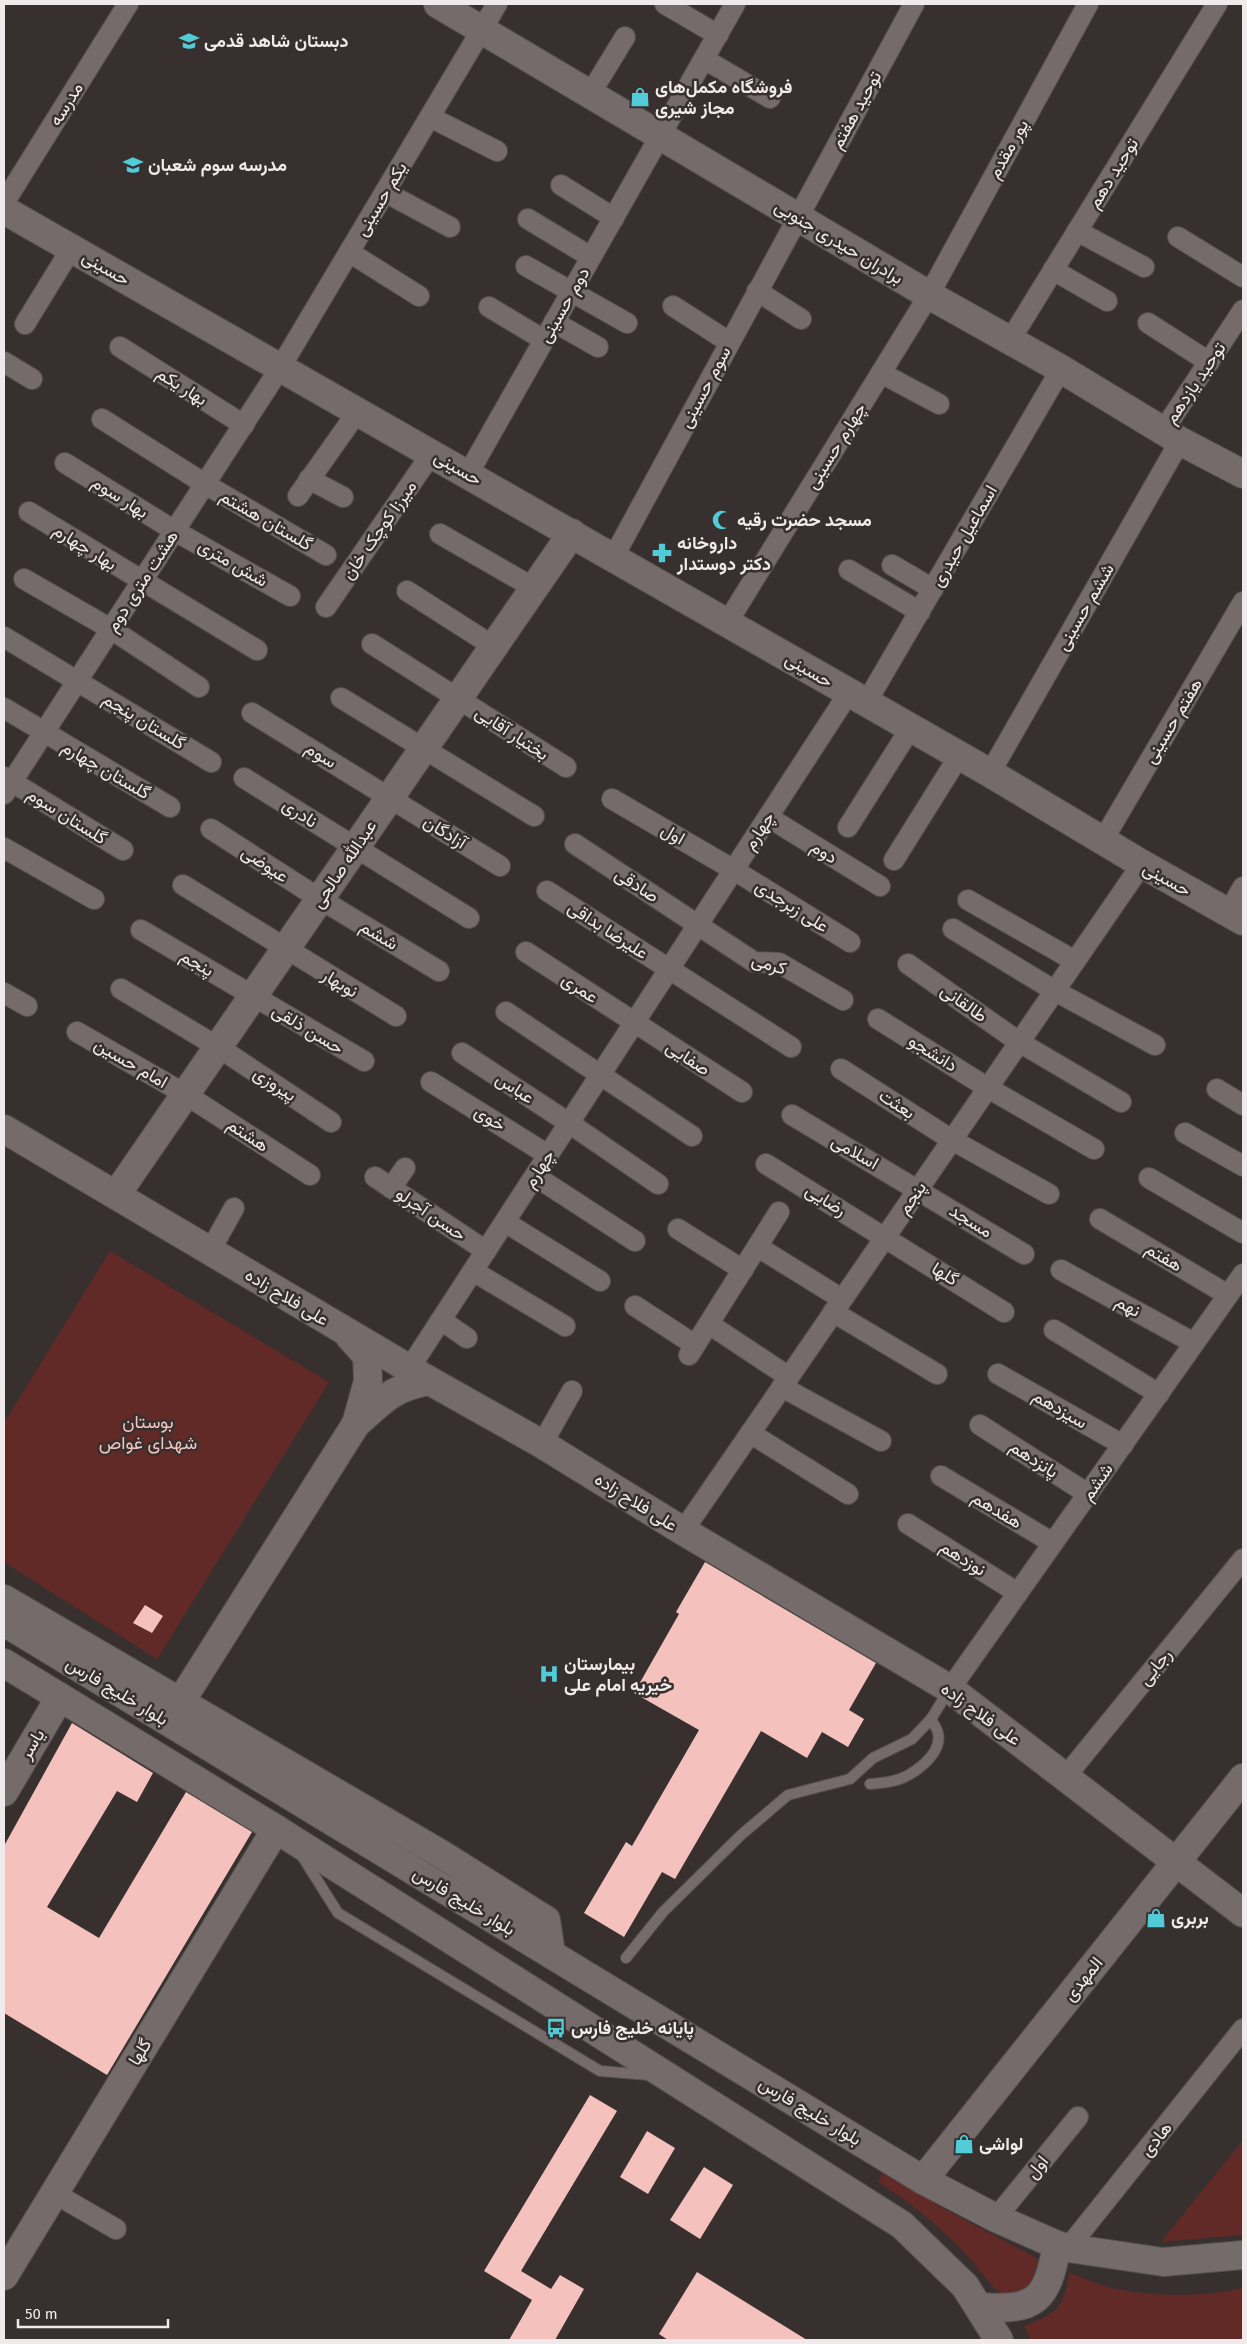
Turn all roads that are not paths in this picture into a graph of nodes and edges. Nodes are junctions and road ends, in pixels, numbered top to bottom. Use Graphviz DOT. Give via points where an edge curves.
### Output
graph roads {
  1 [pos="128,4"];
  2 [pos="438,4"];
  3 [pos="497,4"];
  4 [pos="665,4"];
  5 [pos="914,4"];
  6 [pos="1088,4"];
  7 [pos="1217,4"];
  8 [pos="733,5"];
  9 [pos="482,30"];
  10 [pos="718,35"];
  11 [pos="625,38"];
  12 [pos="704,59"];
  13 [pos="590,94"];
  14 [pos="770,98"];
  15 [pos="430,117"];
  16 [pos="660,136"];
  17 [pos="497,151"];
  18 [pos="561,185"];
  19 [pos="385,192"];
  20 [pos="4,203"];
  21 [pos="4,210"];
  22 [pos="798,217"];
  23 [pos="614,218"];
  24 [pos="528,219"];
  25 [pos="450,226"];
  26 [pos="1078,231"];
  27 [pos="1178,237"];
  28 [pos="71,249"];
  29 [pos="349,252"];
  30 [pos="591,257"];
  31 [pos="526,266"];
  32 [pos="1144,267"];
  33 [pos="1053,270"];
  34 [pos="1243,277"];
  35 [pos="757,291"];
  36 [pos="572,292"];
  37 [pos="929,295"];
  38 [pos="419,296"];
  39 [pos="1108,301"];
  40 [pos="673,306"];
  41 [pos="489,307"];
  42 [pos="1243,310"];
  43 [pos="801,319"];
  44 [pos="554,322"];
  45 [pos="627,323"];
  46 [pos="1148,323"];
  47 [pos="25,324"];
  48 [pos="544,340"];
  49 [pos="730,342"];
  50 [pos="1009,342"];
  51 [pos="120,347"];
  52 [pos="598,347"];
  53 [pos="4,362"];
  54 [pos="1209,362"];
  55 [pos="280,368"];
  56 [pos="1061,369"];
  57 [pos="880,374"];
  58 [pos="32,379"];
  59 [pos="939,404"];
  60 [pos="358,411"];
  61 [pos="102,419"];
  62 [pos="244,425"];
  63 [pos="1172,436"];
  64 [pos="432,453"];
  65 [pos="65,463"];
  66 [pos="468,474"];
  67 [pos="1243,474"];
  68 [pos="309,479"];
  69 [pos="205,484"];
  70 [pos="298,496"];
  71 [pos="343,497"];
  72 [pos="29,512"];
  73 [pos="175,531"];
  74 [pos="572,533"];
  75 [pos="440,534"];
  76 [pos="326,555"];
  77 [pos="613,558"];
  78 [pos="892,565"];
  79 [pos="849,570"];
  80 [pos="24,579"];
  81 [pos="142,582"];
  82 [pos="534,588"];
  83 [pos="933,589"];
  84 [pos="407,591"];
  85 [pos="290,596"];
  86 [pos="1243,602"];
  87 [pos="326,607"];
  88 [pos="920,612"];
  89 [pos="727,623"];
  90 [pos="111,629"];
  91 [pos="4,637"];
  92 [pos="372,644"];
  93 [pos="493,646"];
  94 [pos="257,650"];
  95 [pos="77,681"];
  96 [pos="199,687"];
  97 [pos="341,698"];
  98 [pos="458,698"];
  99 [pos="857,698"];
  100 [pos="4,708"];
  101 [pos="252,713"];
  102 [pos="910,729"];
  103 [pos="43,733"];
  104 [pos="424,748"];
  105 [pos="959,756"];
  106 [pos="211,762"];
  107 [pos="566,767"];
  108 [pos="990,773"];
  109 [pos="244,778"];
  110 [pos="6,784"];
  111 [pos="390,798"];
  112 [pos="612,798"];
  113 [pos="170,807"];
  114 [pos="534,816"];
  115 [pos="768,818"];
  116 [pos="848,827"];
  117 [pos="211,829"];
  118 [pos="1103,840"];
  119 [pos="575,844"];
  120 [pos="4,848"];
  121 [pos="355,848"];
  122 [pos="123,850"];
  123 [pos="894,860"];
  124 [pos="1142,864"];
  125 [pos="500,866"];
  126 [pos="734,870"];
  127 [pos="183,885"];
  128 [pos="880,886"];
  129 [pos="1243,887"];
  130 [pos="547,891"];
  131 [pos="94,899"];
  132 [pos="320,899"];
  133 [pos="968,900"];
  134 [pos="1236,917"];
  135 [pos="468,918"];
  136 [pos="698,925"];
  137 [pos="953,929"];
  138 [pos="141,930"];
  139 [pos="850,942"];
  140 [pos="285,950"];
  141 [pos="526,952"];
  142 [pos="1075,961"];
  143 [pos="908,964"];
  144 [pos="669,969"];
  145 [pos="439,971"];
  146 [pos="121,989"];
  147 [pos="1055,991"];
  148 [pos="4,993"];
  149 [pos="253,996"];
  150 [pos="843,1000"];
  151 [pos="26,1006"];
  152 [pos="506,1012"];
  153 [pos="396,1016"];
  154 [pos="878,1019"];
  155 [pos="634,1023"];
  156 [pos="77,1032"];
  157 [pos="1019,1042"];
  158 [pos="1154,1046"];
  159 [pos="218,1047"];
  160 [pos="791,1047"];
  161 [pos="462,1053"];
  162 [pos="364,1062"];
  163 [pos="841,1069"];
  164 [pos="601,1074"];
  165 [pos="431,1082"];
  166 [pos="988,1088"];
  167 [pos="1218,1090"];
  168 [pos="742,1092"];
  169 [pos="185,1094"];
  170 [pos="1121,1102"];
  171 [pos="1243,1105"];
  172 [pos="792,1115"];
  173 [pos="331,1122"];
  174 [pos="569,1123"];
  175 [pos="4,1129"];
  176 [pos="1185,1133"];
  177 [pos="692,1136"];
  178 [pos="952,1140"];
  179 [pos="1094,1149"];
  180 [pos="548,1155"];
  181 [pos="766,1164"];
  182 [pos="1243,1166"];
  183 [pos="405,1168"];
  184 [pos="310,1175"];
  185 [pos="535,1176"];
  186 [pos="1149,1178"];
  187 [pos="658,1184"];
  188 [pos="918,1189"];
  189 [pos="1049,1194"];
  190 [pos="116,1195"];
  191 [pos="234,1208"];
  192 [pos="779,1212"];
  193 [pos="1100,1219"];
  194 [pos="505,1222"];
  195 [pos="678,1229"];
  196 [pos="1243,1233"];
  197 [pos="885,1237"];
  198 [pos="635,1241"];
  199 [pos="758,1247"];
  200 [pos="210,1251"];
  201 [pos="486,1251"];
  202 [pos="1024,1254"];
  203 [pos="743,1270"];
  204 [pos="1061,1270"];
  205 [pos="473,1271"];
  206 [pos="1243,1274"];
  207 [pos="600,1282"];
  208 [pos="1228,1295"];
  209 [pos="635,1306"];
  210 [pos="838,1306"];
  211 [pos="1004,1312"];
  212 [pos="441,1320"];
  213 [pos="709,1324"];
  214 [pos="565,1326"];
  215 [pos="343,1330"];
  216 [pos="1054,1330"];
  217 [pos="467,1338"];
  218 [pos="1194,1343"];
  219 [pos="936,1374"];
  220 [pos="998,1374"];
  221 [pos="420,1375"];
  222 [pos="786,1382"];
  223 [pos="572,1391"];
  224 [pos="1158,1394"];
  225 [pos="356,1424"];
  226 [pos="980,1425"];
  227 [pos="750,1433"];
  228 [pos="881,1440"];
  229 [pos="542,1444"];
  230 [pos="1123,1445"];
  231 [pos="941,1476"];
  232 [pos="848,1494"];
  233 [pos="1088,1494"];
  234 [pos="908,1524"];
  235 [pos="683,1531"];
  236 [pos="1053,1543"];
  237 [pos="1243,1559"];
  238 [pos="1018,1593"];
  239 [pos="4,1598"];
  240 [pos="4,1622"];
  241 [pos="4,1663"];
  242 [pos="950,1689"];
  243 [pos="60,1697"];
  244 [pos="181,1701"];
  245 [pos="931,1719"];
  246 [pos="1066,1776"];
  247 [pos="1243,1778"];
  248 [pos="870,1784"];
  249 [pos="4,1792"];
  250 [pos="283,1833"];
  251 [pos="1177,1862"];
  252 [pos="1243,1913"];
  253 [pos="551,1954"];
  254 [pos="626,1958"];
  255 [pos="1243,2029"];
  256 [pos="668,2076"];
  257 [pos="1078,2117"];
  258 [pos="923,2180"];
  259 [pos="54,2193"];
  260 [pos="996,2218"];
  261 [pos="116,2229"];
  262 [pos="1062,2247"];
  263 [pos="1243,2255"];
  264 [pos="4,2276"];
  265 [pos="979,2307"];
  266 [pos="999,2340"];
  1 -- 20 [label="street, مدرسه"];
  2 -- 9 [label="street, برادران حیدری جنوبی"];
  3 -- 9 [label="street, یکم حسینی"];
  4 -- 10 [label="street"];
  5 -- 22 [label="street, توحید هفتم"];
  6 -- 37 [label="street, پور مقدم"];
  7 -- 26 [label="street, توحید دهم"];
  8 -- 10 [label="street, دوم حسینی"];
  9 -- 13 [label="street, برادران حیدری جنوبی"];
  9 -- 15 [label="street, یکم حسینی"];
  10 -- 12 [label="street, دوم حسینی"];
  11 -- 13 [label="street"];
  12 -- 14 [label="street"];
  12 -- 16 [label="street, دوم حسینی"];
  13 -- 16 [label="street, برادران حیدری جنوبی"];
  15 -- 17 [label="street"];
  15 -- 19 [label="street, یکم حسینی"];
  16 -- 22 [label="street, برادران حیدری جنوبی"];
  16 -- 23 [label="street, دوم حسینی"];
  18 -- 23 [label="street"];
  19 -- 25 [label="street"];
  19 -- 29 [label="street, یکم حسینی"];
  21 -- 28 [label="street, حسینی"];
  22 -- 35 [label="street, سوم حسینی"];
  22 -- 37 [label="street, برادران حیدری جنوبی"];
  23 -- 30 [label="street, دوم حسینی"];
  24 -- 30 [label="street"];
  26 -- 32 [label="street"];
  26 -- 33 [label="street, توحید دهم"];
  27 -- 34 [label="street"];
  28 -- 47 [label="street"];
  28 -- 55 [label="street, حسینی"];
  29 -- 38 [label="street"];
  29 -- 55 [label="street, یکم حسینی"];
  30 -- 36 [label="street, دوم حسینی"];
  31 -- 36 [label="street"];
  33 -- 39 [label="street"];
  33 -- 50 [label="street, توحید دهم"];
  35 -- 43 [label="street"];
  35 -- 49 [label="street, سوم حسینی"];
  36 -- 44 [label="street, دوم حسینی"];
  36 -- 45 [label="street"];
  37 -- 50 [label="street, برادران حیدری جنوبی"];
  37 -- 57 [label="street, چهارم حسینی"];
  40 -- 49 [label="street"];
  41 -- 48 [label="street"];
  42 -- 54 [label="street, توحید یازدهم"];
  44 -- 48 [label="street, دوم حسینی"];
  44 -- 52 [label="street"];
  46 -- 54 [label="street"];
  48 -- 66 [label="street, دوم حسینی"];
  49 -- 77 [label="street, سوم حسینی"];
  50 -- 56 [label="street, برادران حیدری جنوبی"];
  51 -- 62 [label="street, بهار یکم"];
  53 -- 58 [label="street"];
  54 -- 63 [label="street, توحید یازدهم"];
  55 -- 60 [label="street, حسینی"];
  55 -- 62 [label="street, هشت متری دوم"];
  56 -- 63 [label="street, برادران حیدری جنوبی"];
  56 -- 83 [label="street, اسماعیل حیدری"];
  57 -- 59 [label="street"];
  57 -- 89 [label="street, چهارم حسینی"];
  60 -- 64 [label="street, حسینی"];
  60 -- 68 [label="street"];
  61 -- 69 [label="street, گلستان هشتم"];
  62 -- 69 [label="street, هشت متری دوم"];
  63 -- 67 [label="street, برادران حیدری جنوبی"];
  63 -- 108 [label="street, ششم حسینی"];
  64 -- 66 [label="street, حسینی"];
  64 -- 87 [label="street, میرزا کوچک خان"];
  65 -- 73 [label="street, بهار سوم"];
  66 -- 74 [label="street, حسینی"];
  68 -- 70 [label="street"];
  68 -- 71 [label="street"];
  69 -- 73 [label="street, هشت متری دوم"];
  69 -- 76 [label="street, گلستان هشتم"];
  72 -- 81 [label="street, بهار چهارم"];
  73 -- 81 [label="street, هشت متری دوم"];
  73 -- 85 [label="street, شش متری"];
  74 -- 77 [label="street, حسینی"];
  74 -- 82 [label="street, عبدالله صالحی"];
  75 -- 82 [label="street"];
  77 -- 89 [label="street, حسینی"];
  78 -- 83 [label="street"];
  79 -- 88 [label="street"];
  80 -- 90 [label="street"];
  81 -- 90 [label="street, هشت متری دوم"];
  81 -- 94 [label="street, بهار چهارم"];
  82 -- 93 [label="street, عبدالله صالحی"];
  83 -- 88 [label="street, اسماعیل حیدری"];
  84 -- 93 [label="street"];
  86 -- 118 [label="street, هفتم حسینی"];
  88 -- 99 [label="street, اسماعیل حیدری"];
  89 -- 99 [label="street, حسینی"];
  90 -- 95 [label="street, هشت متری دوم"];
  90 -- 96 [label="street"];
  91 -- 95 [label="street, گلستان پنجم"];
  92 -- 98 [label="street, بختیار آقایی"];
  93 -- 98 [label="street, عبدالله صالحی"];
  95 -- 103 [label="street, هشت متری دوم"];
  95 -- 106 [label="street, گلستان پنجم"];
  97 -- 104 [label="street"];
  98 -- 104 [label="street, عبدالله صالحی"];
  98 -- 107 [label="street, بختیار آقایی"];
  99 -- 102 [label="street, حسینی"];
  99 -- 115 [label="street, چهارم"];
  100 -- 103 [label="street, گلستان چهارم"];
  101 -- 111 [label="street, سوم"];
  102 -- 105 [label="street, حسینی"];
  102 -- 116 [label="street"];
  103 -- 110 [label="street, هشت متری دوم"];
  103 -- 113 [label="street, گلستان چهارم"];
  104 -- 111 [label="street, عبدالله صالحی"];
  104 -- 114 [label="street"];
  105 -- 108 [label="street, حسینی"];
  105 -- 123 [label="street"];
  108 -- 118 [label="street, حسینی"];
  109 -- 121 [label="street, نادری"];
  110 -- 122 [label="street, گلستان سوم"];
  111 -- 121 [label="street, عبدالله صالحی"];
  111 -- 125 [label="street, آزادگان"];
  112 -- 126 [label="street, اول"];
  115 -- 126 [label="street, چهارم"];
  115 -- 128 [label="street, دوم"];
  117 -- 132 [label="street, عیوضی"];
  118 -- 124 [label="street, حسینی"];
  119 -- 136 [label="street, صادقی"];
  120 -- 131 [label="street"];
  121 -- 132 [label="street, عبدالله صالحی"];
  121 -- 135 [label="street, نادری"];
  124 -- 134 [label="street, حسینی"];
  124 -- 142 [label="street, پنجم"];
  126 -- 136 [label="street, چهارم"];
  126 -- 139 [label="street, علی زبرجدی"];
  127 -- 140 [label="street, نوبهار"];
  129 -- 134 [label="street"];
  130 -- 144 [label="street, علیرضا بداقی"];
  132 -- 140 [label="street, عبدالله صالحی"];
  132 -- 145 [label="street, ششم"];
  133 -- 142 [label="street"];
  136 -- 144 [label="street, چهارم"];
  136 -- 150 [label="street, کرمی" via="754,962 779,963"];
  137 -- 147 [label="street"];
  138 -- 149 [label="street, پنجم"];
  140 -- 149 [label="street, عبدالله صالحی"];
  140 -- 153 [label="street, نوبهار"];
  141 -- 155 [label="street, عمری"];
  142 -- 147 [label="street, پنجم"];
  143 -- 157 [label="street, طالقانی"];
  144 -- 155 [label="street, چهارم"];
  144 -- 160 [label="street"];
  146 -- 159 [label="street, پیروزی"];
  147 -- 157 [label="street, پنجم"];
  147 -- 158 [label="street"];
  148 -- 151 [label="street"];
  149 -- 159 [label="street, عبدالله صالحی"];
  149 -- 162 [label="street, حسن ذلقی"];
  152 -- 164 [label="street"];
  154 -- 166 [label="street, دانشجو"];
  155 -- 164 [label="street, چهارم"];
  155 -- 168 [label="street, صفایی"];
  156 -- 169 [label="street, امام حسین"];
  157 -- 166 [label="street, پنجم"];
  157 -- 170 [label="street, طالقانی"];
  159 -- 169 [label="street, عبدالله صالحی"];
  159 -- 173 [label="street, پیروزی"];
  161 -- 174 [label="street, عباس"];
  163 -- 178 [label="street, بعثت"];
  164 -- 174 [label="street, چهارم"];
  164 -- 177 [label="street"];
  165 -- 180 [label="street, خوی"];
  166 -- 178 [label="street, پنجم"];
  166 -- 179 [label="street, دانشجو"];
  167 -- 171 [label="street"];
  169 -- 184 [label="street, هشتم"];
  169 -- 190 [label="street, عبدالله صالحی"];
  172 -- 188 [label="street, اسلامی"];
  174 -- 180 [label="street, چهارم"];
  174 -- 187 [label="street, عباس"];
  175 -- 190 [label="street, علی فلاح زاده"];
  176 -- 182 [label="street"];
  178 -- 188 [label="street, پنجم"];
  178 -- 189 [label="street, بعثت"];
  180 -- 185 [label="street, چهارم"];
  181 -- 197 [label="street, رضایی"];
  183 -- 201 [label="street, حسن آجرلو" via="383,1182"];
  185 -- 194 [label="street, چهارم"];
  185 -- 198 [label="street"];
  186 -- 196 [label="street"];
  188 -- 197 [label="street, پنجم"];
  188 -- 202 [label="street, مسجد"];
  190 -- 200 [label="street, علی فلاح زاده"];
  191 -- 200 [label="street"];
  192 -- 199 [label="street"];
  193 -- 208 [label="street, هفتم"];
  194 -- 201 [label="street, چهارم"];
  194 -- 207 [label="street"];
  195 -- 203 [label="street"];
  197 -- 210 [label="street, پنجم"];
  197 -- 211 [label="street, گلها"];
  199 -- 203 [label="street"];
  199 -- 210 [label="street"];
  200 -- 215 [label="street, علی فلاح زاده"];
  201 -- 205 [label="street, چهارم"];
  203 -- 213 [label="street"];
  204 -- 218 [label="street, نهم"];
  205 -- 212 [label="street, چهارم"];
  205 -- 214 [label="street"];
  206 -- 208 [label="street, ششم"];
  208 -- 218 [label="street, ششم"];
  209 -- 213 [label="street" via="692,1350"];
  210 -- 219 [label="street"];
  210 -- 222 [label="street, پنجم"];
  212 -- 217 [label="street"];
  212 -- 221 [label="street, چهارم"];
  213 -- 222 [label="street"];
  215 -- 221 [label="street, علی فلاح زاده"];
  215 -- 225 [label="street" via="368,1356 368,1380"];
  216 -- 224 [label="street"];
  218 -- 224 [label="street, ششم"];
  220 -- 230 [label="street, سیزدهم"];
  221 -- 225 [label="street"];
  221 -- 229 [label="street, علی فلاح زاده"];
  222 -- 227 [label="street, پنجم"];
  222 -- 228 [label="street"];
  223 -- 229 [label="street"];
  224 -- 230 [label="street, ششم"];
  225 -- 244 [label="street"];
  226 -- 233 [label="street, پانزدهم"];
  227 -- 232 [label="street"];
  227 -- 235 [label="street, پنجم"];
  229 -- 235 [label="street, علی فلاح زاده"];
  230 -- 233 [label="street, ششم"];
  231 -- 236 [label="street, هفدهم"];
  233 -- 236 [label="street, ششم"];
  234 -- 238 [label="street, نوزدهم"];
  235 -- 242 [label="street, علی فلاح زاده"];
  236 -- 238 [label="street, ششم"];
  237 -- 246 [label="street, رجایی"];
  238 -- 242 [label="street, ششم"];
  239 -- 244 [label="street"];
  240 -- 253 [label="street, بلوار خلیج فارس"];
  241 -- 243 [label="street, بلوار خلیج فارس"];
  242 -- 245 [label="lane"];
  242 -- 246 [label="street, علی فلاح زاده"];
  243 -- 249 [label="street, یاسر"];
  243 -- 250 [label="street, بلوار خلیج فارس"];
  244 -- 253 [label="street" via="441,1854 546,1920"];
  245 -- 248 [label="lane" via="938,1734 937,1745 929,1758 912,1773 894,1781"];
  245 -- 254 [label="lane" via="912,1739 873,1758 850,1779 788,1795 741,1835 663,1912"];
  246 -- 251 [label="street, علی فلاح زاده"];
  247 -- 251 [label="street, المهدی"];
  250 -- 256 [label="street, بلوار خلیج فارس"];
  250 -- 256 [label="lane" via="338,1913 600,2070"];
  250 -- 259 [label="street, گلها"];
  251 -- 252 [label="street, علی فلاح زاده"];
  251 -- 258 [label="street, المهدی"];
  253 -- 258 [label="street, بلوار خلیج فارس"];
  255 -- 262 [label="street, هادی"];
  256 -- 265 [label="street, بلوار خلیج فارس" via="902,2225 965,2286"];
  257 -- 260 [label="street, اول"];
  258 -- 260 [label="street, بلوار خلیج فارس"];
  259 -- 261 [label="street"];
  259 -- 264 [label="street, گلها"];
  260 -- 262 [label="street, بلوار خلیج فارس"];
  262 -- 263 [label="street, بلوار خلیج فارس" via="1162,2262"];
  262 -- 265 [label="street" via="1045,2290 1025,2306"];
  265 -- 266 [label="street, بلوار خلیج فارس"];
}
